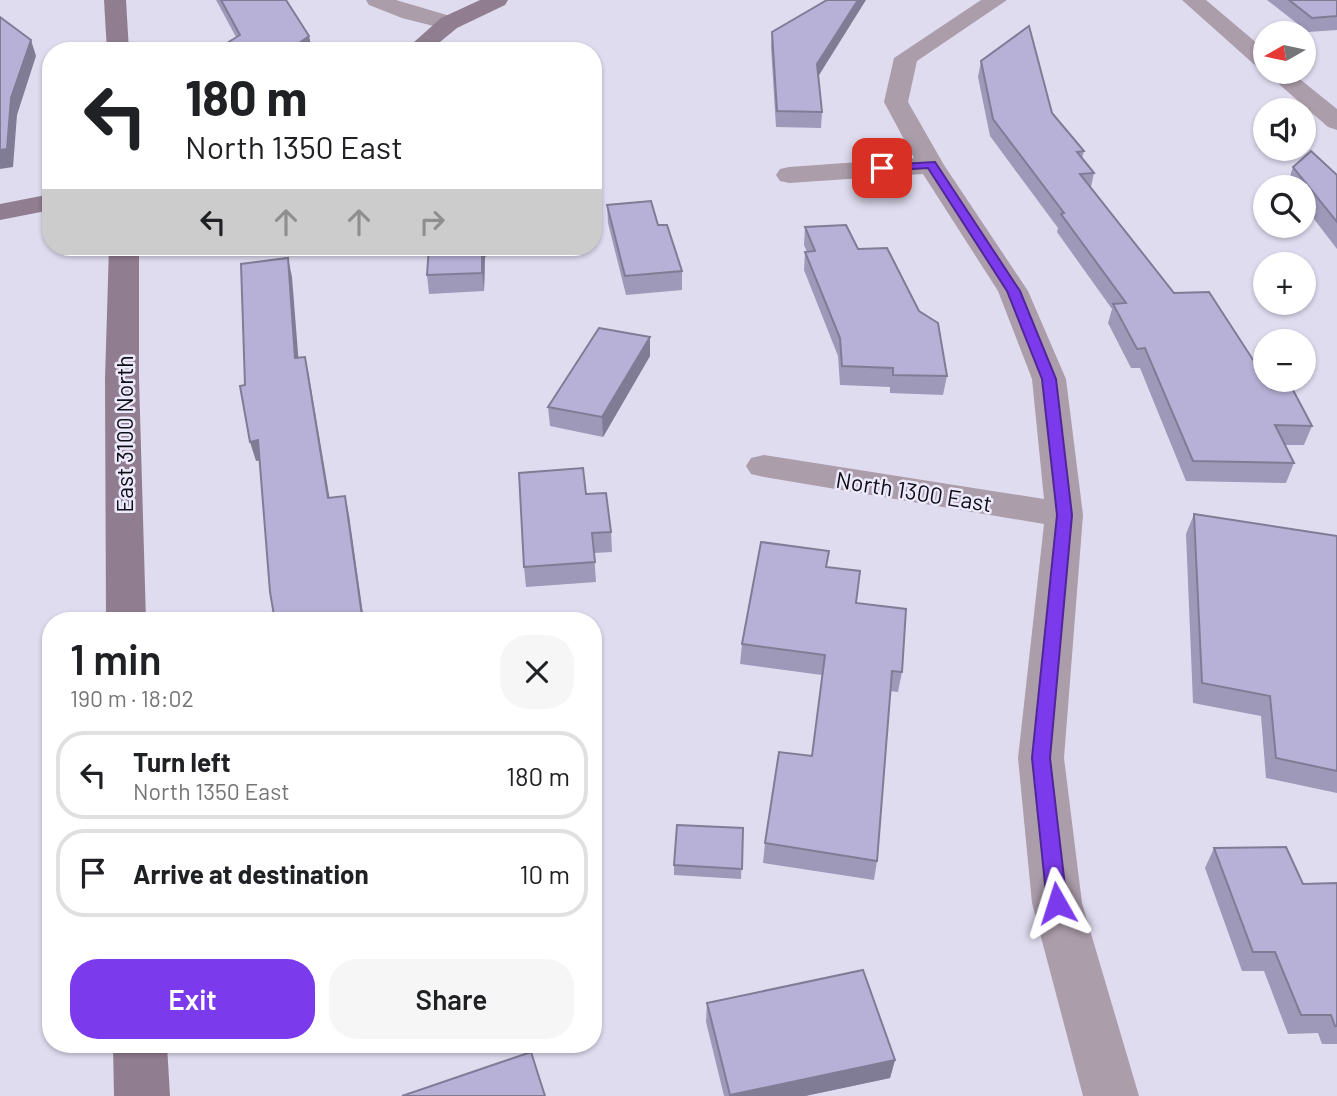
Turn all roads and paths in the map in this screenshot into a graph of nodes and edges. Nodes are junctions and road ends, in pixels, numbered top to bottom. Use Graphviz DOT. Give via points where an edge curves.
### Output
graph roads {
  1 [pos="115,0"];
  2 [pos="377,0"];
  3 [pos="497,0"];
  4 [pos="996,0"];
  5 [pos="1193,0"];
  6 [pos="449,23"];
  7 [pos="117,42"];
  8 [pos="426,42"];
  9 [pos="1253,52"];
  10 [pos="1291,84"];
  11 [pos="1337,122"];
  12 [pos="931,164"];
  13 [pos="789,175"];
  14 [pos="42,204"];
  15 [pos="0,212"];
  16 [pos="124,256"];
  17 [pos="764,466"];
  18 [pos="1064,515"];
  19 [pos="126,612"];
  20 [pos="140,1053"];
  21 [pos="142,1096"];
  22 [pos="1111,1096"];
  1 -- 7 [label="main road"];
  2 -- 6 [label="street"];
  3 -- 6 [label="main road"];
  4 -- 12 [label="street" via="906,58 896,102"];
  5 -- 9 [label="street"];
  6 -- 8 [label="main road"];
  10 -- 11 [label="street"];
  12 -- 13 [label="street"];
  12 -- 18 [label="street" via="1013,291 1049,379"];
  14 -- 15 [label="main road"];
  16 -- 19 [label="main road, East 3100 North"];
  17 -- 18 [label="street, North 1300 East"];
  18 -- 22 [label="street" via="1041,758 1057,903"];
  20 -- 21 [label="main road"];
}
